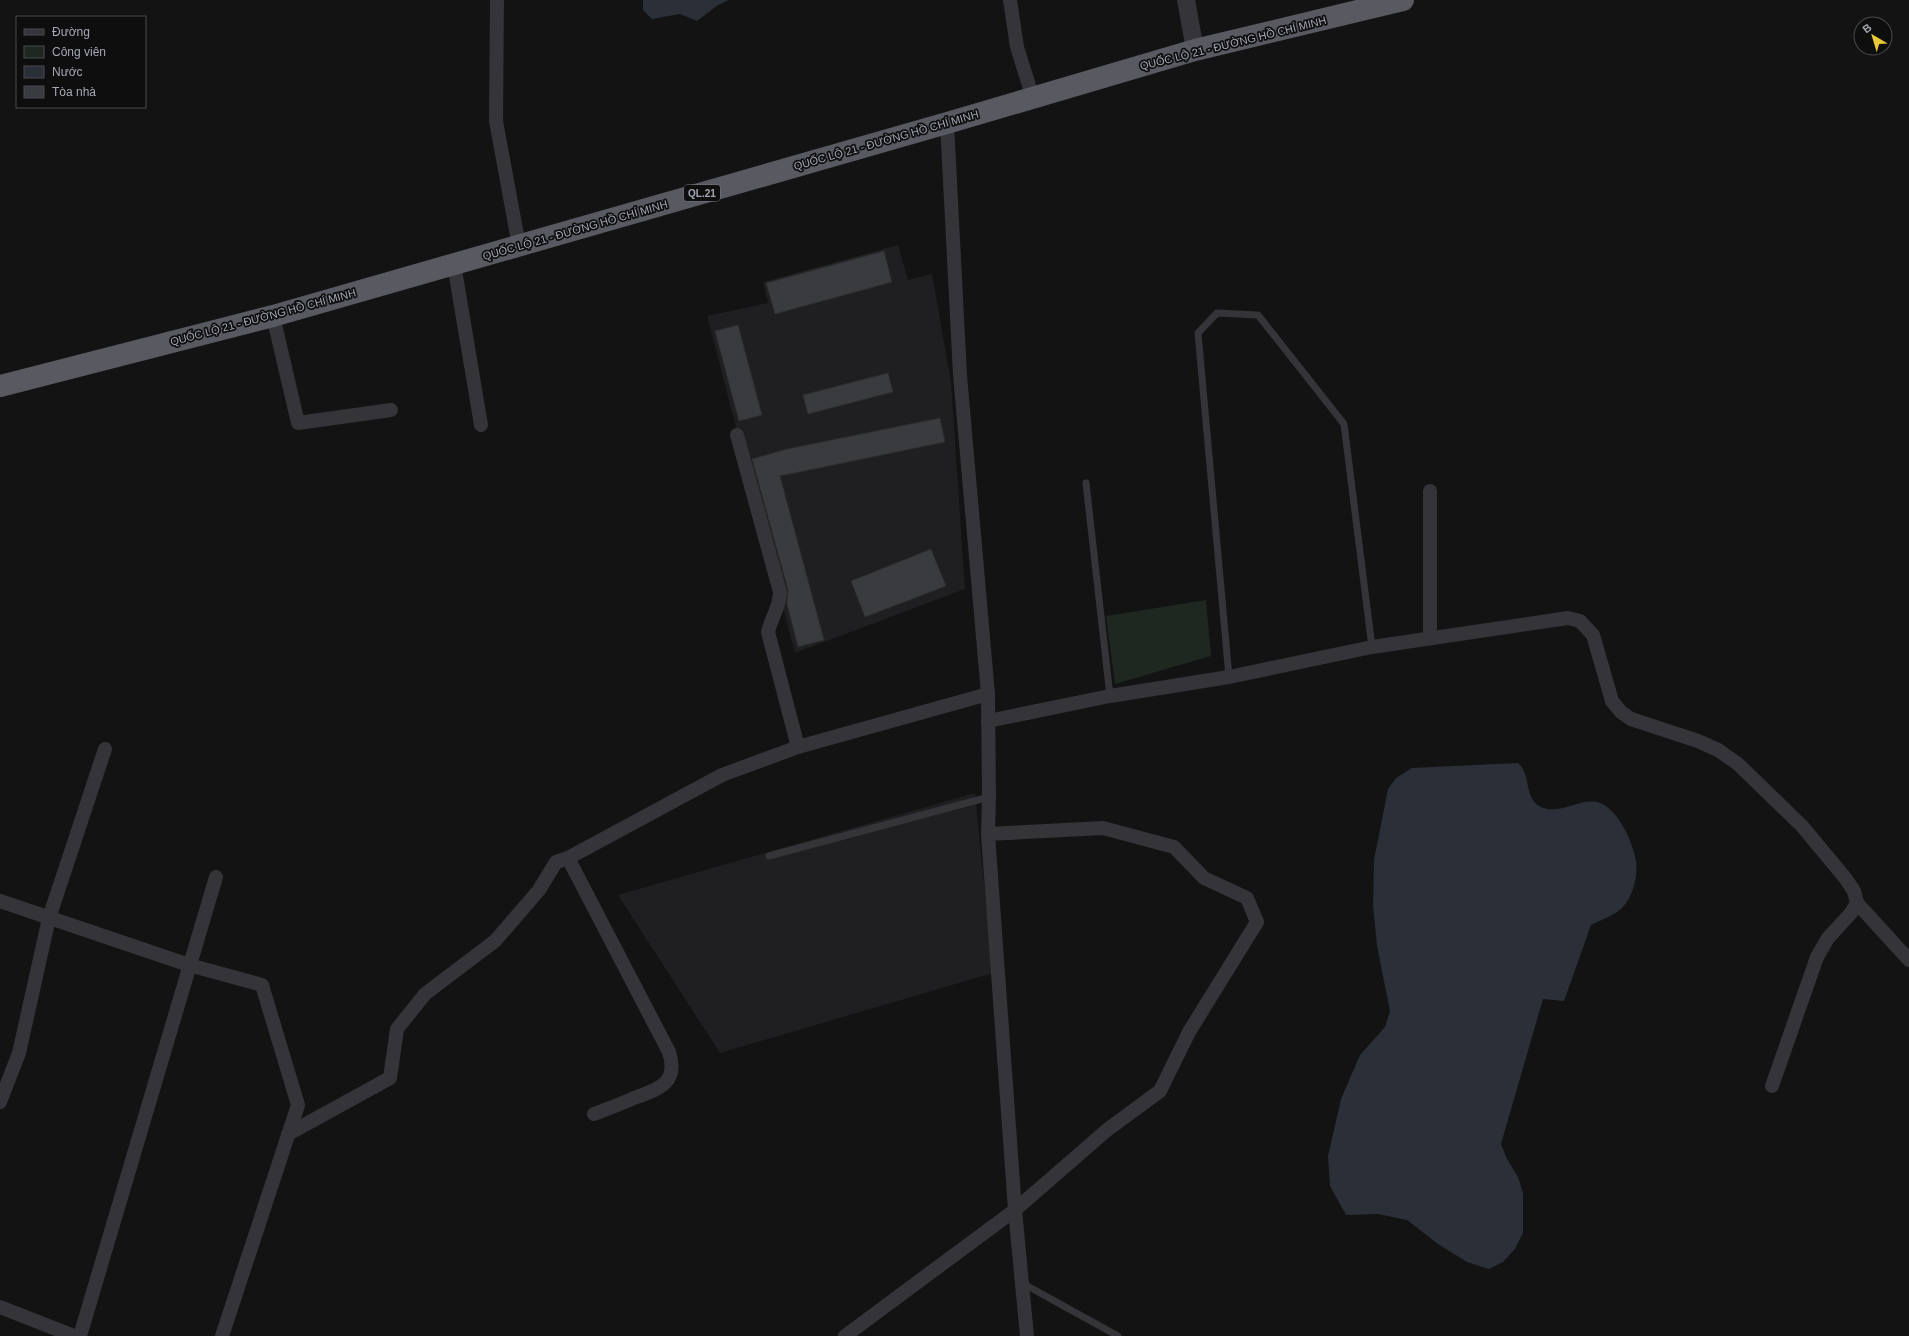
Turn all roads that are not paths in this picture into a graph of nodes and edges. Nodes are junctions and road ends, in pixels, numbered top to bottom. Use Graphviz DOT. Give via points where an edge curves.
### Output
graph roads {
  1 [pos="497,0"];
  2 [pos="1010,0"];
  3 [pos="1186,0"];
  4 [pos="1403,0"];
  5 [pos="1195,50"];
  6 [pos="1033,98"];
  7 [pos="947,123"];
  8 [pos="519,246"];
  9 [pos="454,264"];
  10 [pos="273,316"];
  11 [pos="0,386"];
  12 [pos="391,410"];
  13 [pos="481,425"];
  14 [pos="737,435"];
  15 [pos="1086,483"];
  16 [pos="1430,491"];
  17 [pos="1430,637"];
  18 [pos="1372,647"];
  19 [pos="1229,677"];
  20 [pos="988,694"];
  21 [pos="1110,696"];
  22 [pos="988,722"];
  23 [pos="798,747"];
  24 [pos="105,748"];
  25 [pos="989,797"];
  26 [pos="988,834"];
  27 [pos="769,856"];
  28 [pos="568,858"];
  29 [pos="216,877"];
  30 [pos="0,901"];
  31 [pos="1858,903"];
  32 [pos="48,918"];
  33 [pos="1909,960"];
  34 [pos="189,965"];
  35 [pos="1772,1086"];
  36 [pos="0,1102"];
  37 [pos="594,1114"];
  38 [pos="288,1134"];
  39 [pos="1015,1210"];
  40 [pos="1022,1282"];
  41 [pos="0,1307"];
  42 [pos="74,1336"];
  43 [pos="80,1336"];
  44 [pos="222,1336"];
  45 [pos="845,1336"];
  46 [pos="1027,1336"];
  47 [pos="1118,1336"];
  1 -- 8 [label="street" via="496,121"];
  2 -- 6 [label="street" via="1017,47"];
  3 -- 5 [label="street"];
  4 -- 5 [label="highway, QUỐC LỘ 21 - ĐƯỜNG HỒ CHÍ MINH / QL.21"];
  5 -- 6 [label="highway, QUỐC LỘ 21 - ĐƯỜNG HỒ CHÍ MINH / QL.21"];
  6 -- 7 [label="highway, QUỐC LỘ 21 - ĐƯỜNG HỒ CHÍ MINH / QL.21"];
  7 -- 8 [label="highway, QUỐC LỘ 21 - ĐƯỜNG HỒ CHÍ MINH / QL.21"];
  7 -- 20 [label="street" via="960,375"];
  8 -- 9 [label="highway, QUỐC LỘ 21 - ĐƯỜNG HỒ CHÍ MINH / QL.21"];
  9 -- 10 [label="highway, QUỐC LỘ 21 - ĐƯỜNG HỒ CHÍ MINH / QL.21"];
  9 -- 13 [label="street"];
  10 -- 11 [label="highway, QUỐC LỘ 21 - ĐƯỜNG HỒ CHÍ MINH / QL.21"];
  10 -- 12 [label="street" via="298,423"];
  14 -- 23 [label="street" via="780,592 778,606 768,632"];
  15 -- 21 [label="lane"];
  16 -- 17 [label="street"];
  17 -- 18 [label="street"];
  17 -- 31 [label="street" via="1568,618 1580,621 1593,636 1612,701 1621,712 1631,719 1698,741 1718,750 1738,764 1802,826 1846,879"];
  18 -- 19 [label="street"];
  18 -- 19 [label="lane" via="1344,424 1258,314 1217,313 1198,333"];
  19 -- 21 [label="street"];
  20 -- 22 [label="street"];
  20 -- 23 [label="street"];
  21 -- 22 [label="street"];
  22 -- 25 [label="street"];
  23 -- 28 [label="street" via="722,775"];
  24 -- 32 [label="street"];
  25 -- 26 [label="street"];
  25 -- 27 [label="lane"];
  26 -- 39 [label="street"];
  26 -- 39 [label="street" via="1103,828 1174,847 1204,878 1247,898 1257,922 1189,1032 1160,1091 1107,1130"];
  28 -- 37 [label="street" via="670,1052 673,1064 671,1074 660,1089"];
  28 -- 38 [label="street" via="556,862 539,890 495,941 425,994 397,1029 390,1078"];
  29 -- 34 [label="street"];
  30 -- 32 [label="street"];
  31 -- 33 [label="street"];
  31 -- 35 [label="street" via="1828,938 1817,958"];
  32 -- 34 [label="street"];
  32 -- 36 [label="street" via="19,1053"];
  34 -- 38 [label="street" via="262,985 298,1105"];
  34 -- 43 [label="street"];
  38 -- 44 [label="street"];
  39 -- 40 [label="street"];
  39 -- 45 [label="street"];
  40 -- 46 [label="street"];
  40 -- 47 [label="lane"];
  41 -- 42 [label="street"];
}
